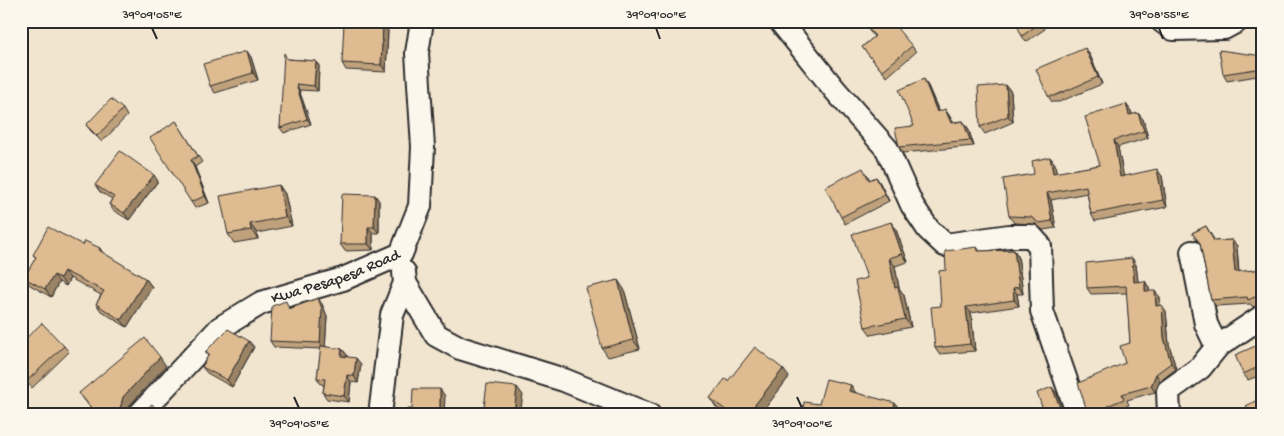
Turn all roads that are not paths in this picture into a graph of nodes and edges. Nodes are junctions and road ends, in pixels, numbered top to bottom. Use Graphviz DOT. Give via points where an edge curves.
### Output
graph roads {
  1 [pos="422,21"];
  2 [pos="780,21"];
  3 [pos="1162,21"];
  4 [pos="1238,21"];
  5 [pos="1192,252"];
  6 [pos="401,254"];
  7 [pos="405,283"];
  8 [pos="1263,316"];
  9 [pos="1218,347"];
  10 [pos="612,408"];
  11 [pos="139,415"];
  12 [pos="380,415"];
  13 [pos="649,415"];
  14 [pos="1078,415"];
  15 [pos="1169,415"];
  1 -- 6 [label="street, Kwa Pesapesa Road" via="417,52 423,147 420,206"];
  2 -- 14 [label="street" via="887,149 912,205 928,229 946,245 1032,236 1040,246 1042,311"];
  3 -- 4 [label="street" via="1173,29 1224,28"];
  5 -- 9 [label="street" via="1206,324"];
  6 -- 7 [label="street"];
  6 -- 11 [label="street, Kwa Pesapesa Road" via="343,279 260,302 220,328"];
  7 -- 10 [label="street" via="436,335 460,348 511,362"];
  7 -- 12 [label="street" via="392,315"];
  8 -- 9 [label="street"];
  9 -- 15 [label="street" via="1200,368 1168,391"];
  10 -- 13 [label="street"];
}
